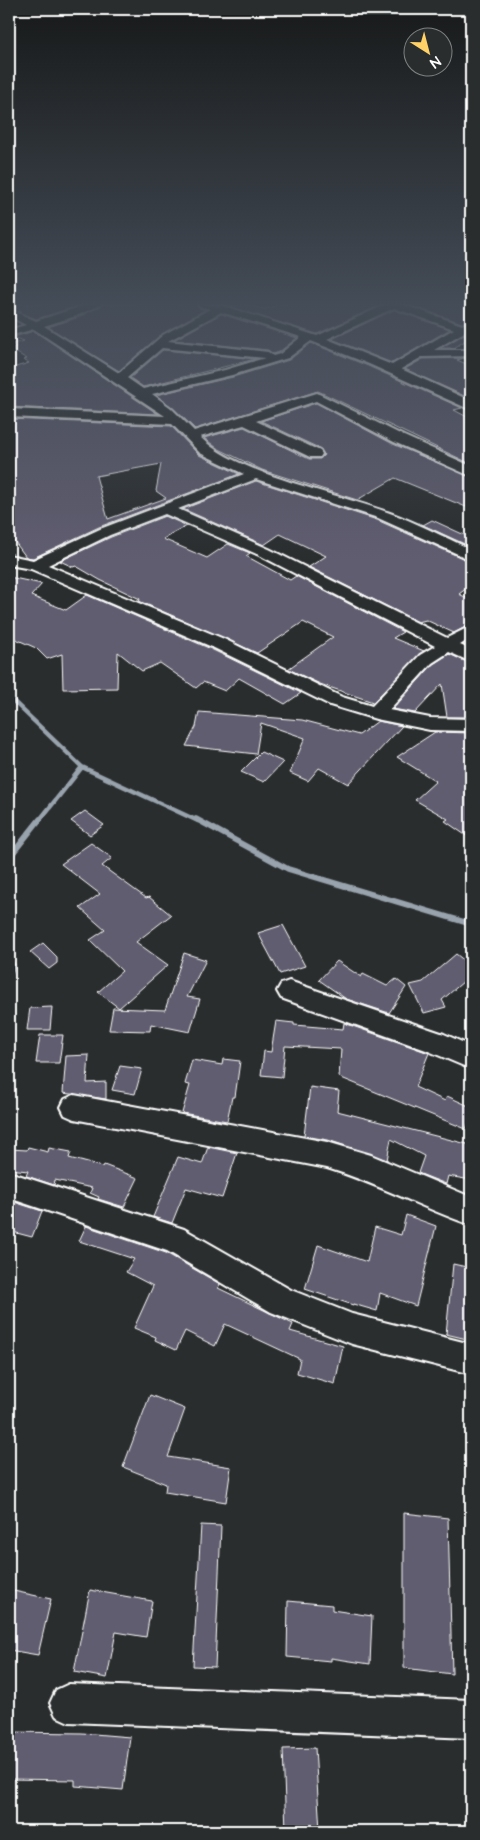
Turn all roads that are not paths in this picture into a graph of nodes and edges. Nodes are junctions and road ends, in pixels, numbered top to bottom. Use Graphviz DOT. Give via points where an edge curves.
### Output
graph roads {
  1 [pos="137,390"];
  2 [pos="155,390"];
  3 [pos="436,390"];
  4 [pos="142,393"];
  5 [pos="471,406"];
  6 [pos="9,413"];
  7 [pos="175,420"];
  8 [pos="245,422"];
  9 [pos="189,436"];
  10 [pos="315,454"];
  11 [pos="471,471"];
  12 [pos="256,474"];
  13 [pos="166,509"];
  14 [pos="471,555"];
  15 [pos="9,558"];
  16 [pos="35,565"];
  17 [pos="471,631"];
  18 [pos="448,646"];
  19 [pos="471,657"];
  20 [pos="376,713"];
  21 [pos="471,725"];
  22 [pos="290,991"];
  23 [pos="471,1058"];
  24 [pos="74,1107"];
  25 [pos="9,1185"];
  26 [pos="471,1211"];
  27 [pos="471,1359"];
  28 [pos="69,1703"];
  29 [pos="471,1719"];
  1 -- 4 [label="street"];
  2 -- 4 [label="street"];
  3 -- 5 [label="street"];
  4 -- 7 [label="street" via="167,410"];
  6 -- 7 [label="street"];
  7 -- 9 [label="street"];
  8 -- 9 [label="street"];
  8 -- 10 [label="street"];
  8 -- 11 [label="street" via="317,397"];
  9 -- 12 [label="street" via="205,450"];
  12 -- 13 [label="street"];
  12 -- 14 [label="street" via="383,515"];
  13 -- 16 [label="street" via="105,532"];
  13 -- 18 [label="street" via="264,552"];
  15 -- 16 [label="street"];
  16 -- 20 [label="street" via="218,643 336,700"];
  17 -- 18 [label="street"];
  18 -- 19 [label="street"];
  18 -- 20 [label="street" via="426,659"];
  20 -- 21 [label="street" via="430,724"];
  22 -- 23 [label="street" via="435,1042"];
  24 -- 26 [label="street" via="327,1155 371,1168"];
  25 -- 27 [label="street" via="174,1238 282,1301 352,1329"];
  28 -- 29 [label="street"];
}
